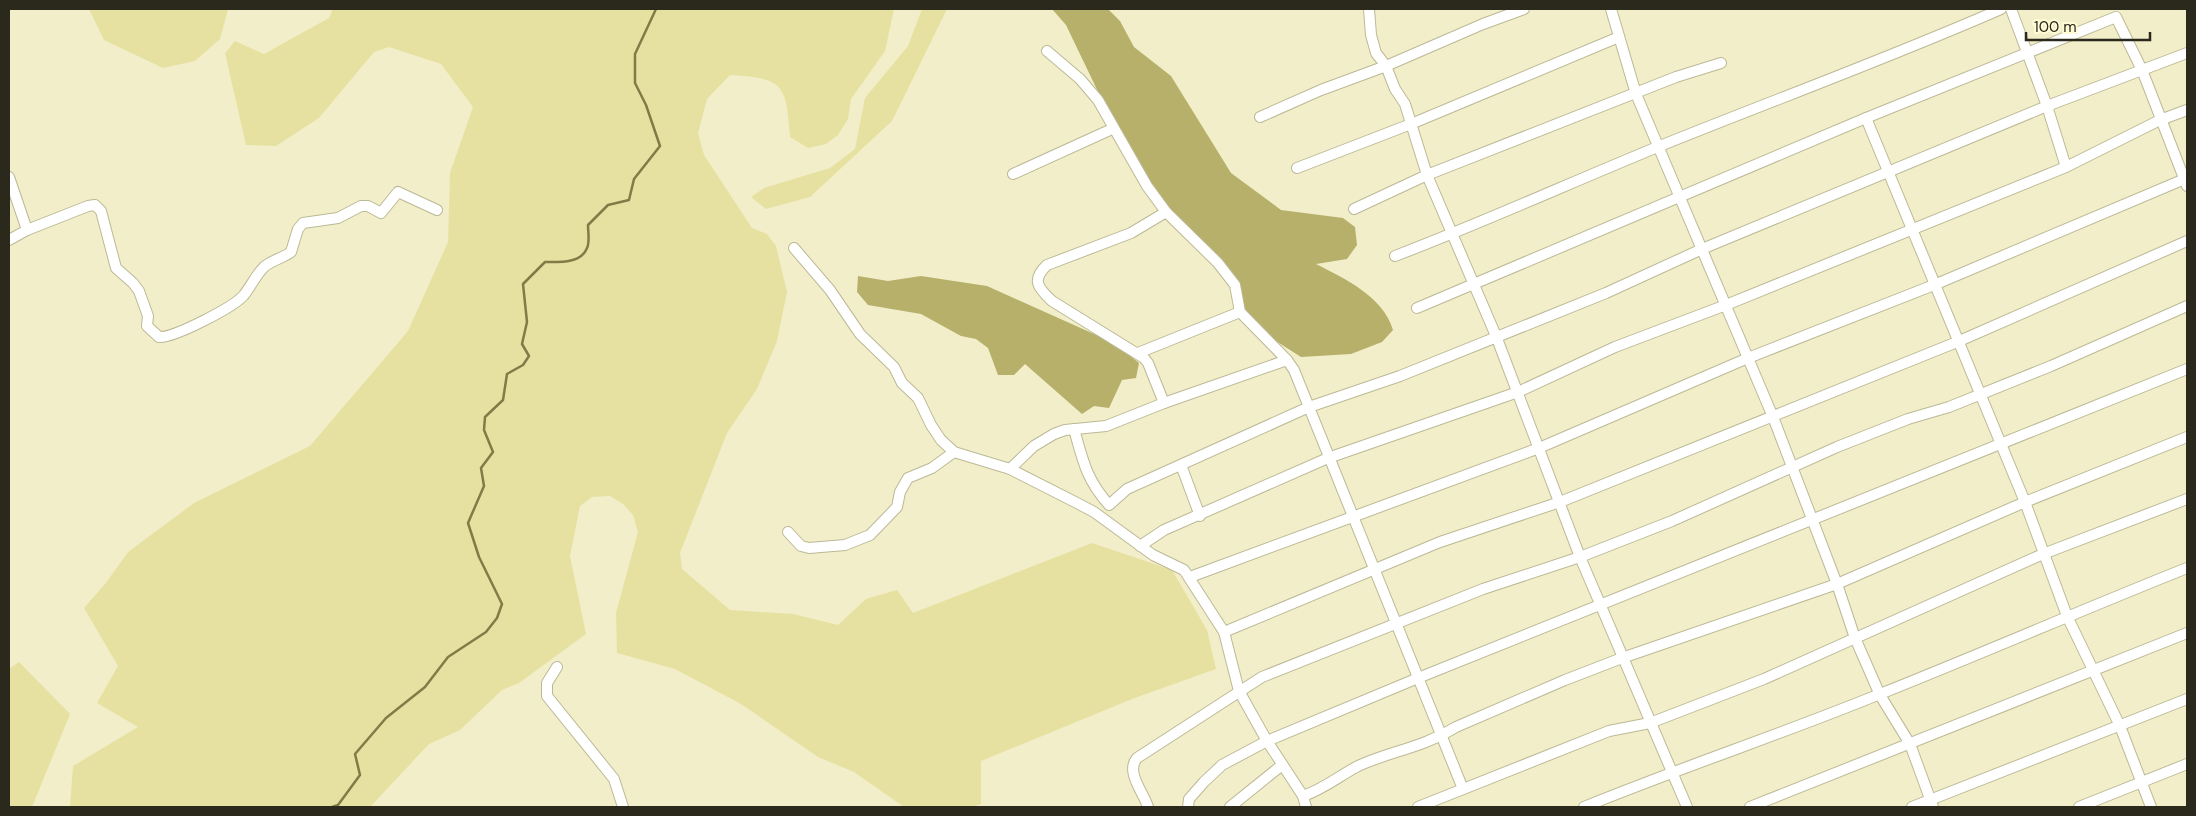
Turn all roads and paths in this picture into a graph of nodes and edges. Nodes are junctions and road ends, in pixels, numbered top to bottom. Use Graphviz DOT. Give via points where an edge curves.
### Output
graph roads {
  1 [pos="1370,9"];
  2 [pos="1524,9"];
  3 [pos="1611,9"];
  4 [pos="2001,9"];
  5 [pos="2011,9"];
  6 [pos="1619,38"];
  7 [pos="1047,51"];
  8 [pos="2187,53"];
  9 [pos="2026,54"];
  10 [pos="1721,63"];
  11 [pos="1386,66"];
  12 [pos="2142,70"];
  13 [pos="1636,94"];
  14 [pos="2047,106"];
  15 [pos="2187,110"];
  16 [pos="1260,117"];
  17 [pos="1866,118"];
  18 [pos="2160,120"];
  19 [pos="1411,124"];
  20 [pos="1112,129"];
  21 [pos="1659,147"];
  22 [pos="2066,167"];
  23 [pos="1297,168"];
  24 [pos="1889,171"];
  25 [pos="1013,174"];
  26 [pos="1427,175"];
  27 [pos="9,177"];
  28 [pos="2186,181"];
  29 [pos="1679,198"];
  30 [pos="1354,209"];
  31 [pos="437,210"];
  32 [pos="1166,212"];
  33 [pos="1912,228"];
  34 [pos="26,230"];
  35 [pos="1452,235"];
  36 [pos="9,240"];
  37 [pos="2187,241"];
  38 [pos="794,248"];
  39 [pos="1702,249"];
  40 [pos="1395,256"];
  41 [pos="1473,284"];
  42 [pos="1934,285"];
  43 [pos="1726,305"];
  44 [pos="2187,306"];
  45 [pos="1417,308"];
  46 [pos="1240,312"];
  47 [pos="1496,336"];
  48 [pos="1957,342"];
  49 [pos="1138,353"];
  50 [pos="1748,358"];
  51 [pos="1287,360"];
  52 [pos="2187,369"];
  53 [pos="1518,392"];
  54 [pos="1979,394"];
  55 [pos="1164,403"];
  56 [pos="1309,407"];
  57 [pos="1773,417"];
  58 [pos="1074,429"];
  59 [pos="2187,437"];
  60 [pos="2000,444"];
  61 [pos="1539,448"];
  62 [pos="954,452"];
  63 [pos="1328,458"];
  64 [pos="1180,465"];
  65 [pos="1790,466"];
  66 [pos="1010,469"];
  67 [pos="2187,500"];
  68 [pos="1560,502"];
  69 [pos="2025,502"];
  70 [pos="1109,505"];
  71 [pos="1099,516"];
  72 [pos="1200,516"];
  73 [pos="1352,516"];
  74 [pos="1812,521"];
  75 [pos="788,532"];
  76 [pos="1140,546"];
  77 [pos="2043,554"];
  78 [pos="1580,557"];
  79 [pos="2187,568"];
  80 [pos="1375,570"];
  81 [pos="1190,577"];
  82 [pos="1837,584"];
  83 [pos="1600,606"];
  84 [pos="2067,616"];
  85 [pos="1396,624"];
  86 [pos="1224,632"];
  87 [pos="2187,633"];
  88 [pos="1855,638"];
  89 [pos="1622,658"];
  90 [pos="557,667"];
  91 [pos="2094,670"];
  92 [pos="1418,678"];
  93 [pos="1240,691"];
  94 [pos="1880,695"];
  95 [pos="2187,699"];
  96 [pos="1650,723"];
  97 [pos="2120,726"];
  98 [pos="1442,736"];
  99 [pos="1267,741"];
  100 [pos="1910,744"];
  101 [pos="2187,764"];
  102 [pos="1282,765"];
  103 [pos="1671,772"];
  104 [pos="2141,782"];
  105 [pos="1463,789"];
  106 [pos="1303,796"];
  107 [pos="1931,804"];
  108 [pos="623,807"];
  109 [pos="1148,807"];
  110 [pos="1188,807"];
  111 [pos="1230,807"];
  112 [pos="1306,807"];
  113 [pos="1418,807"];
  114 [pos="1584,807"];
  115 [pos="1687,807"];
  116 [pos="1750,807"];
  117 [pos="1912,807"];
  118 [pos="2079,807"];
  119 [pos="2151,807"];
  1 -- 11 [label="street" via="1376,53"];
  2 -- 11 [label="street"];
  3 -- 6 [label="street"];
  4 -- 21 [label="street"];
  5 -- 9 [label="street"];
  6 -- 13 [label="street"];
  6 -- 19 [label="street"];
  7 -- 20 [label="street" via="1080,79 1098,100"];
  8 -- 12 [label="street"];
  9 -- 12 [label="street" via="2116,17"];
  9 -- 14 [label="street"];
  9 -- 17 [label="street"];
  10 -- 13 [label="street"];
  11 -- 16 [label="street"];
  11 -- 19 [label="street"];
  12 -- 14 [label="street"];
  12 -- 18 [label="street"];
  13 -- 21 [label="street"];
  13 -- 26 [label="street"];
  14 -- 22 [label="street"];
  14 -- 24 [label="street"];
  15 -- 18 [label="street"];
  17 -- 24 [label="street"];
  17 -- 29 [label="street"];
  18 -- 22 [label="street"];
  18 -- 28 [label="street"];
  19 -- 23 [label="street"];
  19 -- 26 [label="street"];
  20 -- 25 [label="street"];
  20 -- 32 [label="street"];
  21 -- 29 [label="street"];
  21 -- 35 [label="street"];
  22 -- 33 [label="street"];
  24 -- 33 [label="street"];
  24 -- 39 [label="street"];
  26 -- 30 [label="street"];
  26 -- 35 [label="street"];
  27 -- 34 [label="street"];
  28 -- 42 [label="street"];
  29 -- 39 [label="street"];
  29 -- 41 [label="street"];
  31 -- 34 [label="street" via="398,192 381,214 368,206 361,206 338,218 303,223 298,228 291,252 265,266 236,302 165,338 147,326 148,316 139,291 116,268 101,211 95,205"];
  32 -- 46 [label="street" via="1218,263 1235,285"];
  32 -- 49 [label="street" via="1131,233 1047,266 1037,280 1041,290 1052,301"];
  33 -- 42 [label="street"];
  33 -- 43 [label="street"];
  34 -- 36 [label="street"];
  35 -- 40 [label="street"];
  35 -- 41 [label="street"];
  37 -- 48 [label="street"];
  38 -- 62 [label="street" via="830,290 860,334 894,367 902,383 918,398 931,426"];
  39 -- 43 [label="street"];
  39 -- 47 [label="street" via="1606,293"];
  41 -- 45 [label="street"];
  41 -- 47 [label="street"];
  42 -- 48 [label="street"];
  42 -- 50 [label="street"];
  43 -- 50 [label="street"];
  43 -- 53 [label="street" via="1615,347"];
  44 -- 54 [label="street"];
  46 -- 49 [label="street"];
  46 -- 51 [label="street"];
  47 -- 53 [label="street"];
  47 -- 56 [label="street" via="1400,376"];
  48 -- 54 [label="street"];
  48 -- 57 [label="street"];
  49 -- 55 [label="street" via="1148,363"];
  50 -- 57 [label="street"];
  50 -- 61 [label="street"];
  51 -- 55 [label="street"];
  51 -- 56 [label="street"];
  52 -- 60 [label="street"];
  53 -- 61 [label="street"];
  53 -- 63 [label="street"];
  54 -- 60 [label="street"];
  54 -- 65 [label="street"];
  55 -- 58 [label="street" via="1127,420"];
  56 -- 63 [label="street"];
  56 -- 64 [label="street"];
  57 -- 65 [label="street"];
  57 -- 68 [label="street"];
  58 -- 66 [label="street" via="1043,440"];
  58 -- 70 [label="street" via="1089,478"];
  59 -- 69 [label="street"];
  60 -- 69 [label="street"];
  60 -- 74 [label="street"];
  61 -- 68 [label="street"];
  61 -- 73 [label="street"];
  62 -- 66 [label="street"];
  62 -- 75 [label="street" via="932,468 908,478 900,492 897,507 870,535 844,545 809,548 801,546"];
  63 -- 72 [label="street"];
  63 -- 73 [label="street"];
  64 -- 70 [label="street" via="1127,489"];
  64 -- 72 [label="street"];
  65 -- 74 [label="street"];
  65 -- 78 [label="street" via="1672,520"];
  66 -- 71 [label="street"];
  67 -- 77 [label="street"];
  68 -- 78 [label="street"];
  68 -- 80 [label="street" via="1440,542"];
  69 -- 77 [label="street"];
  69 -- 82 [label="street"];
  70 -- 71 [label="street"];
  71 -- 76 [label="street"];
  72 -- 76 [label="street" via="1158,534"];
  73 -- 80 [label="street"];
  73 -- 81 [label="street"];
  74 -- 82 [label="street"];
  74 -- 83 [label="street"];
  76 -- 81 [label="street" via="1179,566"];
  77 -- 84 [label="street"];
  77 -- 88 [label="street"];
  78 -- 83 [label="street"];
  78 -- 85 [label="street" via="1483,589"];
  79 -- 84 [label="street"];
  80 -- 85 [label="street"];
  80 -- 86 [label="street"];
  81 -- 86 [label="street"];
  82 -- 88 [label="street"];
  82 -- 89 [label="street"];
  83 -- 89 [label="street"];
  83 -- 92 [label="street"];
  84 -- 91 [label="street"];
  84 -- 94 [label="street"];
  85 -- 92 [label="street"];
  85 -- 93 [label="street" via="1262,677"];
  86 -- 93 [label="street"];
  87 -- 91 [label="street"];
  88 -- 94 [label="street"];
  88 -- 96 [label="street" via="1764,679"];
  89 -- 96 [label="street"];
  89 -- 98 [label="street" via="1456,727"];
  90 -- 108 [label="street" via="547,683 547,696 614,779"];
  91 -- 97 [label="street"];
  91 -- 100 [label="street"];
  92 -- 98 [label="street"];
  92 -- 99 [label="street"];
  93 -- 99 [label="street"];
  93 -- 109 [label="street" via="1133,762 1134,775"];
  94 -- 100 [label="street"];
  94 -- 103 [label="street"];
  95 -- 97 [label="street"];
  96 -- 103 [label="street"];
  96 -- 105 [label="street" via="1609,731"];
  97 -- 104 [label="street"];
  97 -- 107 [label="street"];
  98 -- 105 [label="street"];
  98 -- 106 [label="street" via="1360,766"];
  99 -- 102 [label="street"];
  99 -- 110 [label="street" via="1222,766 1189,799"];
  100 -- 107 [label="street"];
  100 -- 116 [label="street"];
  101 -- 104 [label="street"];
  102 -- 106 [label="street"];
  102 -- 111 [label="street"];
  103 -- 114 [label="street"];
  103 -- 115 [label="street"];
  104 -- 118 [label="street"];
  104 -- 119 [label="street"];
  105 -- 113 [label="street"];
  106 -- 112 [label="street"];
  107 -- 117 [label="street"];
}
